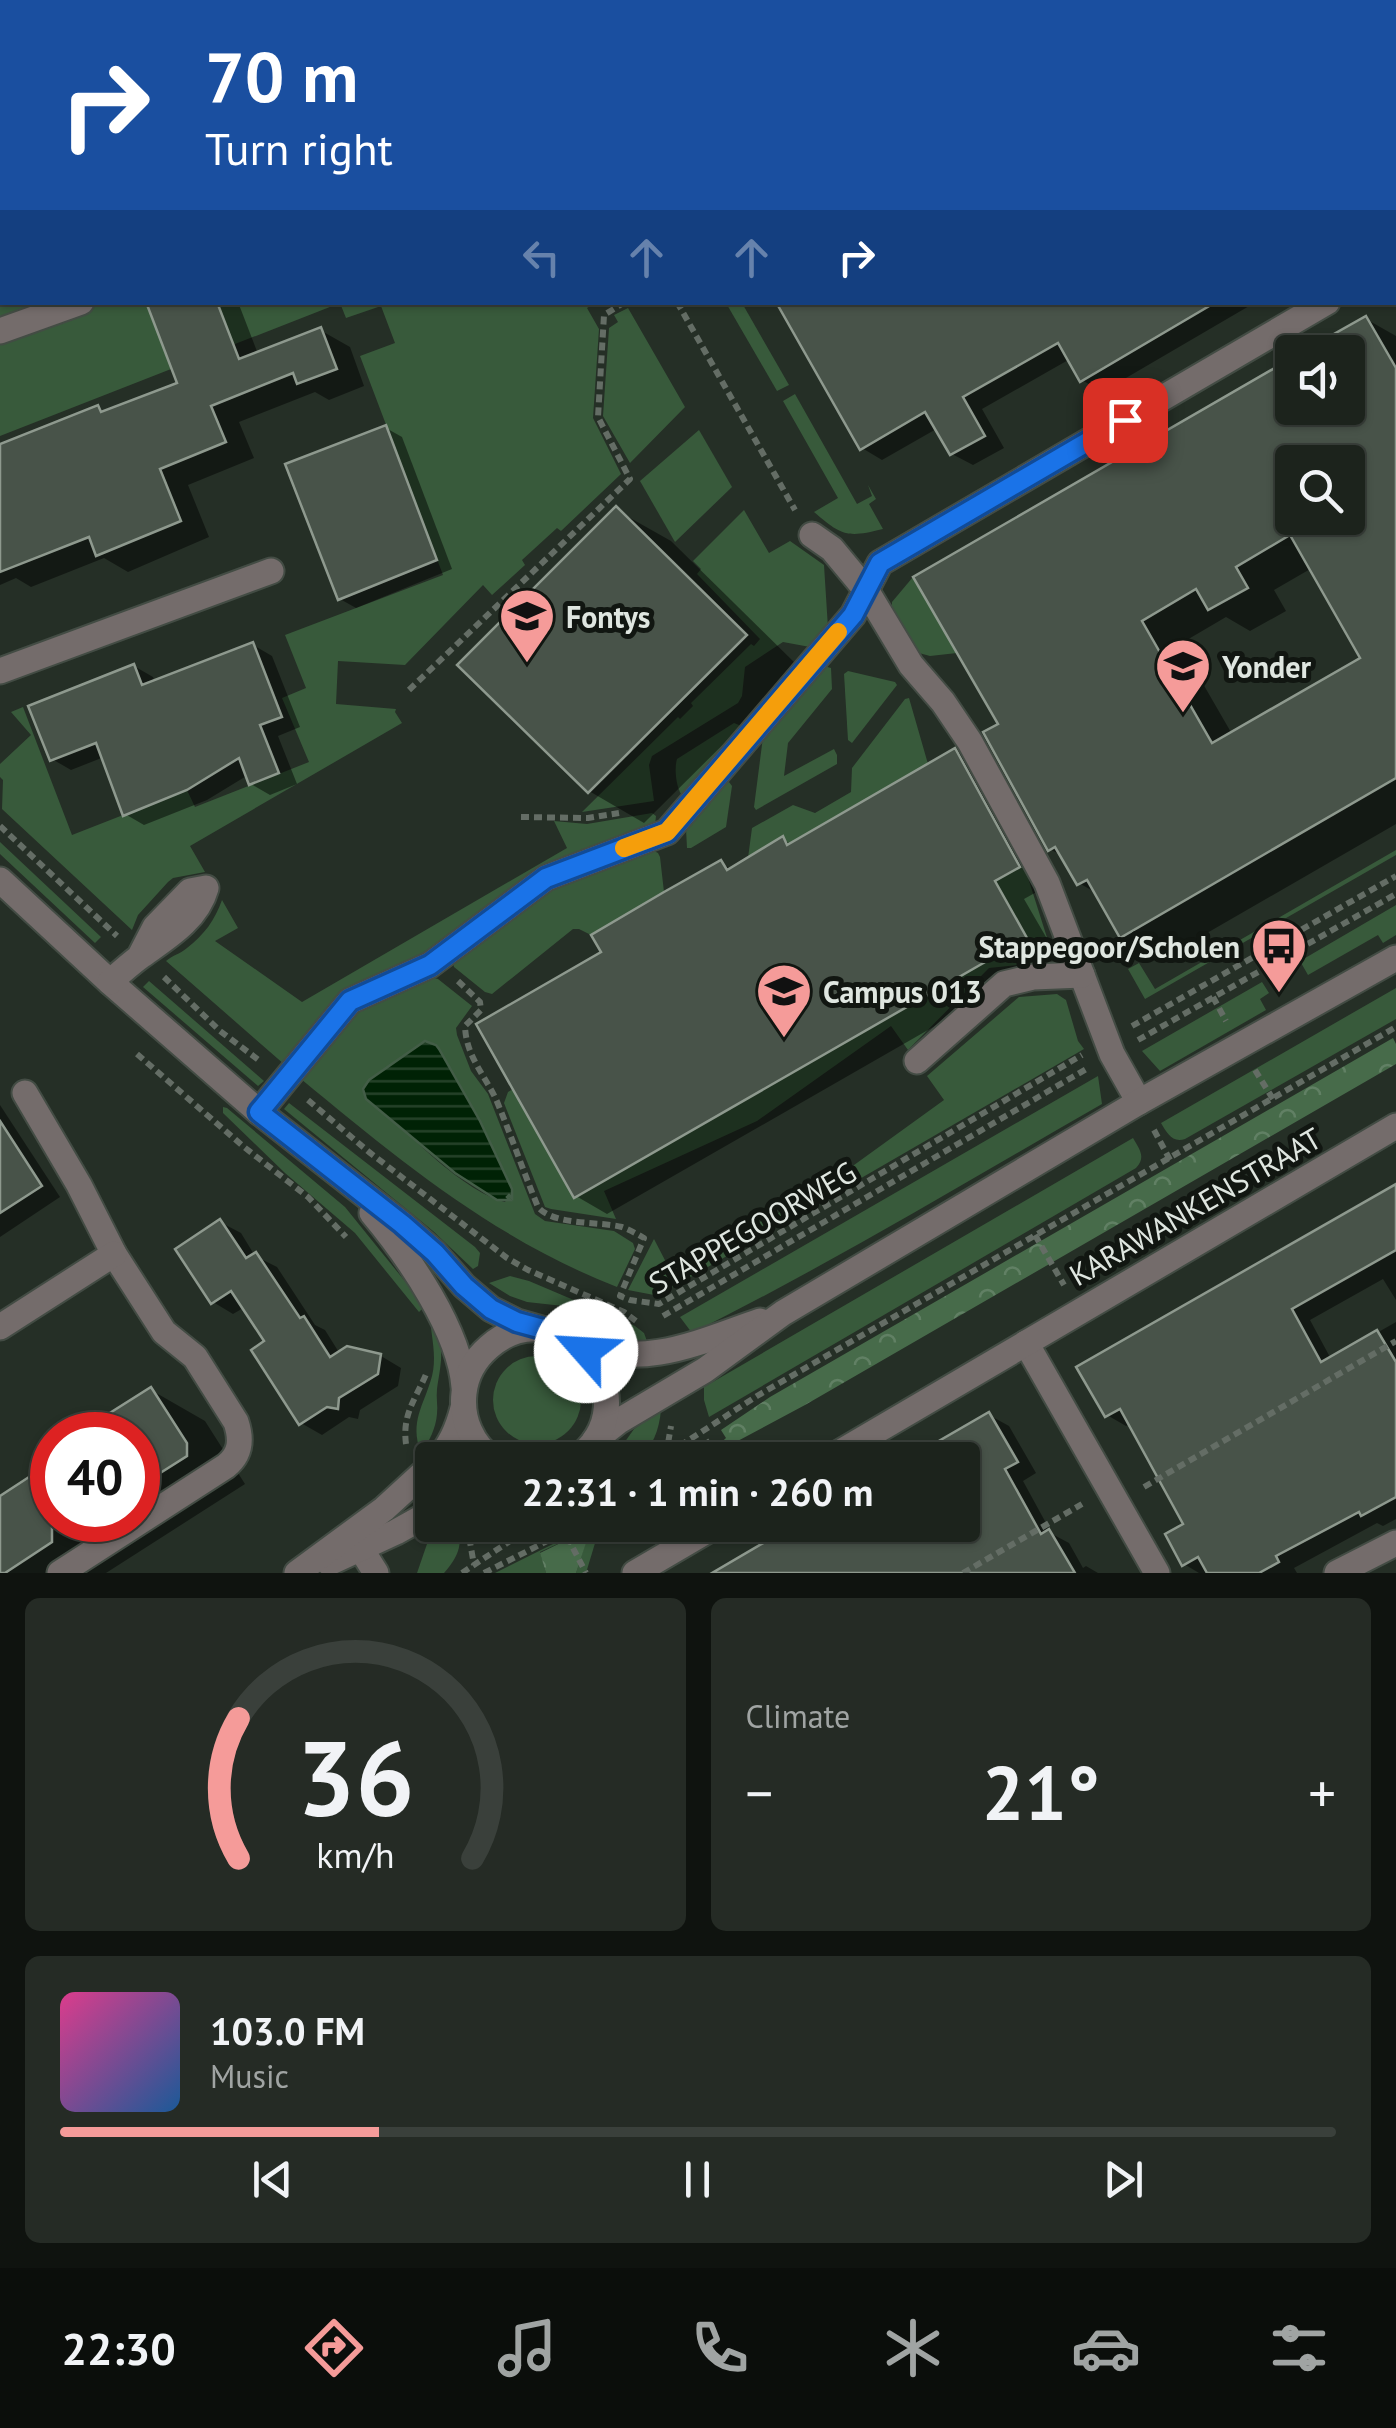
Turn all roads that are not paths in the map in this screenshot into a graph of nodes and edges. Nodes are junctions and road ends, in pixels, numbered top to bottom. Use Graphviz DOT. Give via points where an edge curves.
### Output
graph roads {
  1 [pos="72,305"];
  2 [pos="1323,305"];
  3 [pos="0,331"];
  4 [pos="812,534"];
  5 [pos="271,571"];
  6 [pos="866,590"];
  7 [pos="0,672"];
  8 [pos="0,880"];
  9 [pos="140,956"];
  10 [pos="1396,958"];
  11 [pos="1082,975"];
  12 [pos="110,982"];
  13 [pos="916,1061"];
  14 [pos="25,1093"];
  15 [pos="1139,1102"];
  16 [pos="259,1112"];
  17 [pos="1396,1126"];
  18 [pos="346,1182"];
  19 [pos="114,1254"];
  20 [pos="783,1312"];
  21 [pos="0,1326"];
  22 [pos="546,1330"];
  23 [pos="574,1341"];
  24 [pos="1026,1342"];
  25 [pos="463,1399"];
  26 [pos="596,1440"];
  27 [pos="450,1442"];
  28 [pos="475,1442"];
  29 [pos="857,1442"];
  30 [pos="415,1483"];
  31 [pos="415,1519"];
  32 [pos="357,1542"];
  33 [pos="687,1542"];
  34 [pos="1396,1543"];
  35 [pos="60,1573"];
  36 [pos="298,1573"];
  37 [pos="306,1573"];
  38 [pos="376,1573"];
  39 [pos="635,1573"];
  40 [pos="1156,1573"];
  41 [pos="1337,1573"];
  1 -- 3 [label="street"];
  2 -- 6 [label="street" via="880,563"];
  4 -- 6 [label="street"];
  5 -- 7 [label="street"];
  6 -- 11 [label="street" via="970,742 1047,883"];
  6 -- 16 [label="street" via="853,615 667,832 546,878 436,960 350,1001"];
  8 -- 12 [label="street"];
  9 -- 12 [label="street"];
  10 -- 15 [label="street"];
  11 -- 13 [label="street" via="1004,984"];
  11 -- 15 [label="street"];
  12 -- 16 [label="street"];
  14 -- 19 [label="street"];
  15 -- 20 [label="street"];
  16 -- 18 [label="street"];
  17 -- 24 [label="street, KARAWANKENSTRAAT"];
  18 -- 22 [label="street" via="424,1243 491,1309"];
  18 -- 25 [label="street" via="388,1231 448,1328 460,1358"];
  19 -- 21 [label="street"];
  19 -- 35 [label="street" via="164,1332 194,1357 216,1389 236,1422 240,1447 226,1466"];
  20 -- 23 [label="street" via="644,1355 605,1353"];
  20 -- 26 [label="street"];
  22 -- 23 [label="street"];
  22 -- 25 [label="street" via="500,1338 468,1373"];
  23 -- 26 [label="street" via="596,1363 606,1393"];
  24 -- 29 [label="street, KARAWANKENSTRAAT"];
  24 -- 40 [label="street"];
  25 -- 27 [label="street"];
  25 -- 28 [label="street"];
  30 -- 32 [label="street"];
  31 -- 32 [label="street"];
  32 -- 36 [label="street"];
  32 -- 37 [label="street"];
  32 -- 38 [label="street"];
  33 -- 39 [label="street"];
  34 -- 41 [label="street"];
}
